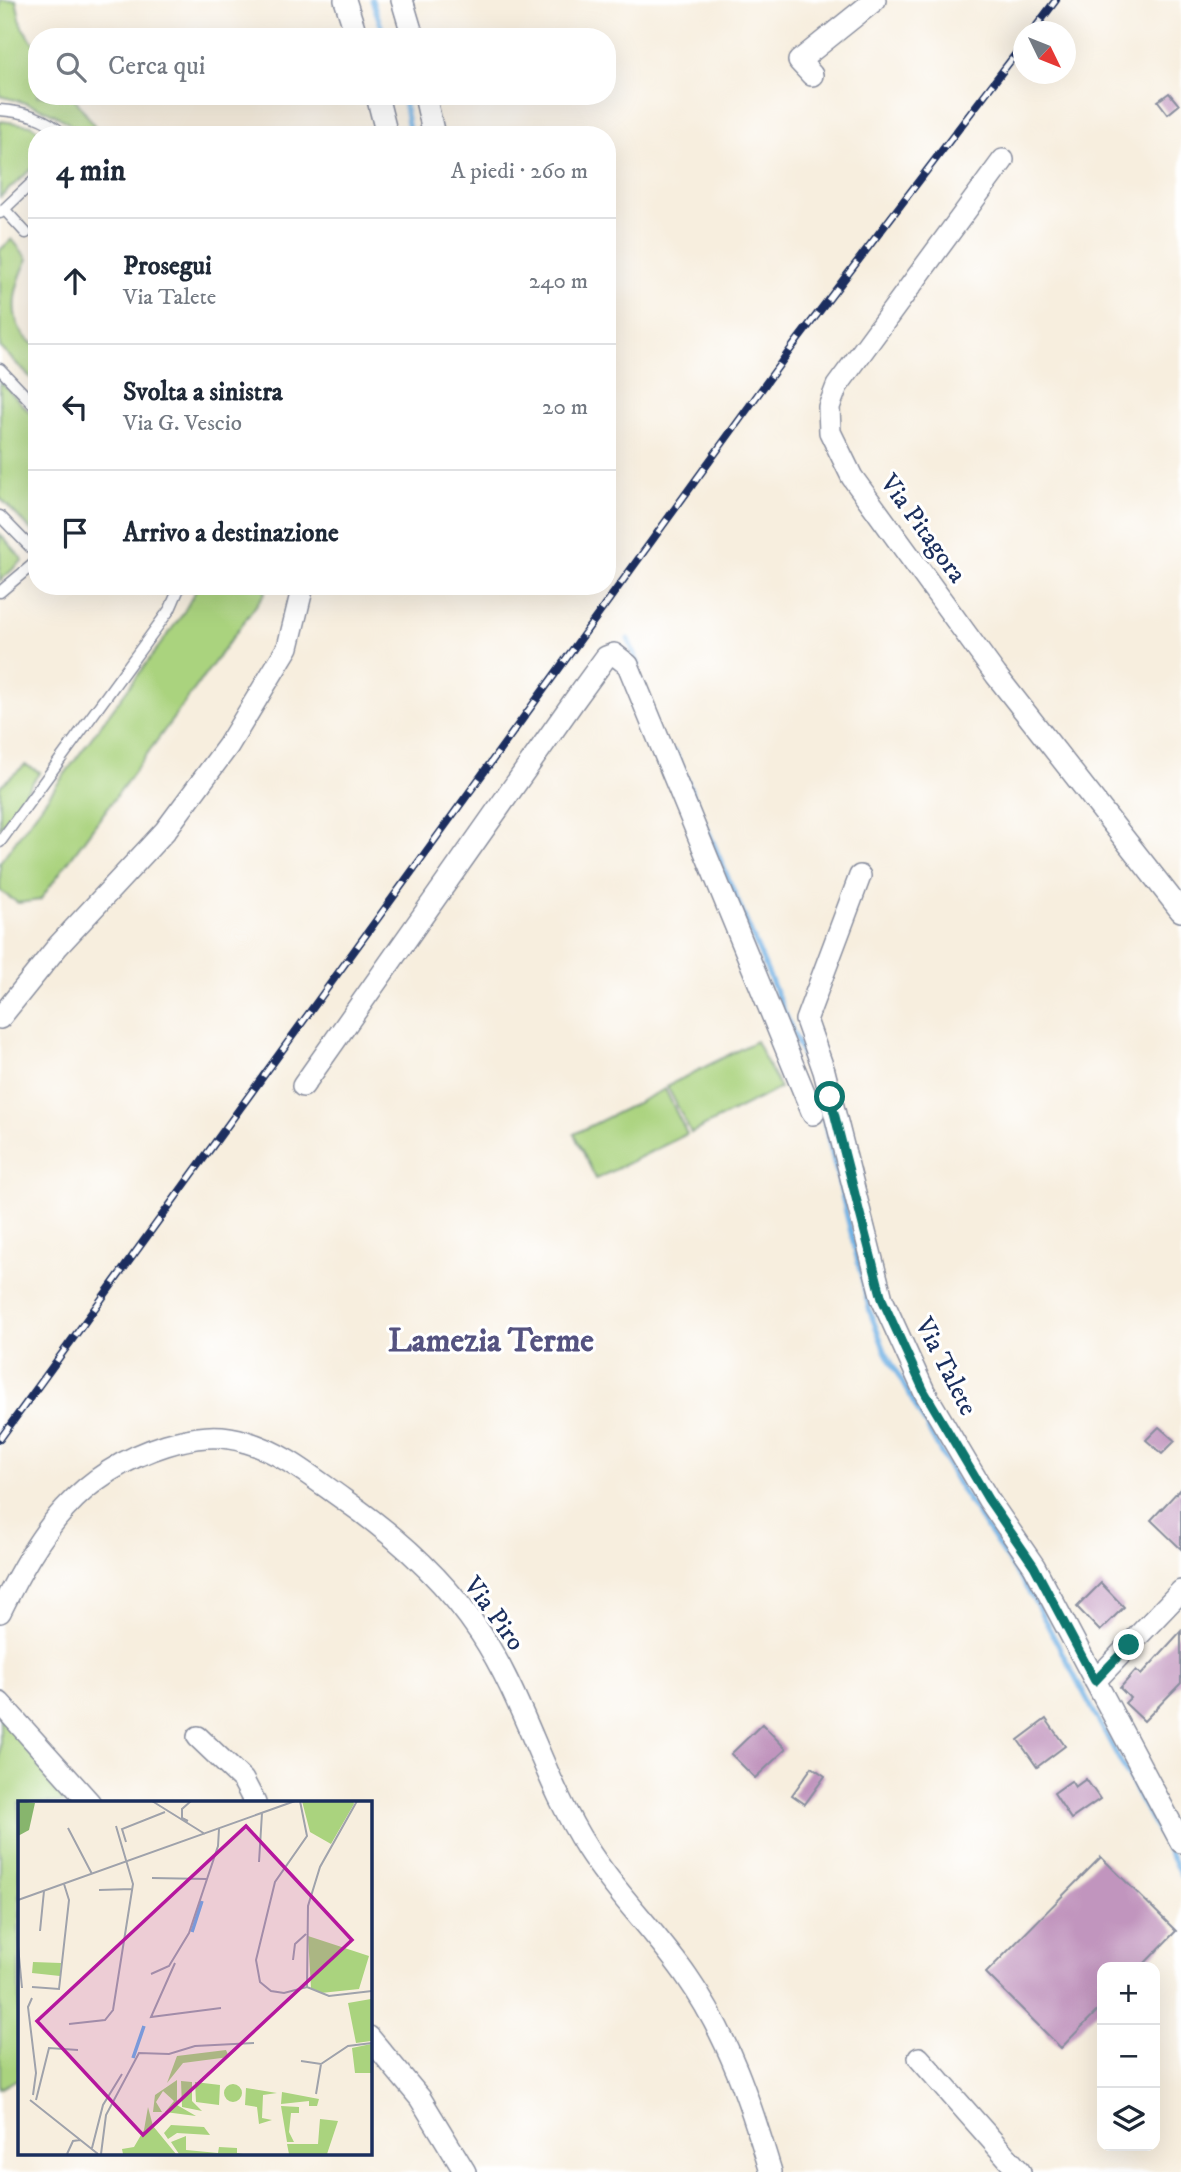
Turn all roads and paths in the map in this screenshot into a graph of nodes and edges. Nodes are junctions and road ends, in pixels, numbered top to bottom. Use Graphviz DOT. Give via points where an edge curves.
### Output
graph roads {
  1 [pos="345,0"];
  2 [pos="402,0"];
  3 [pos="875,0"];
  4 [pos="354,28"];
  5 [pos="410,28"];
  6 [pos="812,75"];
  7 [pos="379,105"];
  8 [pos="427,105"];
  9 [pos="0,110"];
  10 [pos="53,126"];
  11 [pos="385,126"];
  12 [pos="432,126"];
  13 [pos="1003,160"];
  14 [pos="28,186"];
  15 [pos="2,211"];
  16 [pos="26,233"];
  17 [pos="0,369"];
  18 [pos="28,399"];
  19 [pos="0,516"];
  20 [pos="28,545"];
  21 [pos="28,569"];
  22 [pos="0,592"];
  23 [pos="176,595"];
  24 [pos="301,595"];
  25 [pos="0,842"];
  26 [pos="860,876"];
  27 [pos="1181,911"];
  28 [pos="0,1018"];
  29 [pos="806,1020"];
  30 [pos="779,1032"];
  31 [pos="303,1086"];
  32 [pos="813,1114"];
  33 [pos="1181,1591"];
  34 [pos="0,1612"];
  35 [pos="1095,1681"];
  36 [pos="0,1703"];
  37 [pos="198,1737"];
  38 [pos="87,1801"];
  39 [pos="254,1801"];
  40 [pos="1181,1842"];
  41 [pos="371,2039"];
  42 [pos="919,2058"];
  43 [pos="465,2172"];
  44 [pos="771,2172"];
  45 [pos="1020,2172"];
  1 -- 4 [label="street"];
  2 -- 5 [label="street"];
  3 -- 6 [label="street" via="799,61"];
  7 -- 11 [label="street"];
  8 -- 12 [label="street"];
  9 -- 10 [label="lane" via="24,112"];
  13 -- 27 [label="street, Via Pitagora" via="837,386 829,407 830,432 852,477 996,675"];
  14 -- 15 [label="lane"];
  15 -- 16 [label="lane"];
  17 -- 18 [label="lane"];
  19 -- 20 [label="lane"];
  21 -- 22 [label="lane"];
  23 -- 25 [label="lane"];
  24 -- 28 [label="street" via="288,647 228,746 165,831 58,946"];
  26 -- 29 [label="street"];
  29 -- 30 [label="street"];
  29 -- 35 [label="street, Via Talete" via="824,1071 882,1299 924,1391 1034,1566"];
  30 -- 31 [label="street" via="628,665 614,654 606,657 582,690"];
  30 -- 32 [label="street"];
  33 -- 35 [label="street"];
  34 -- 44 [label="street, Via Piro" via="28,1555 55,1517 96,1478 139,1453 183,1440 219,1436 248,1442 290,1462 390,1532 479,1631 500,1665 588,1850 706,2006 744,2084"];
  35 -- 40 [label="street, Via Talete"];
  36 -- 38 [label="street"];
  37 -- 39 [label="street" via="243,1780"];
  41 -- 43 [label="street" via="420,2098"];
  42 -- 45 [label="street"];
}
